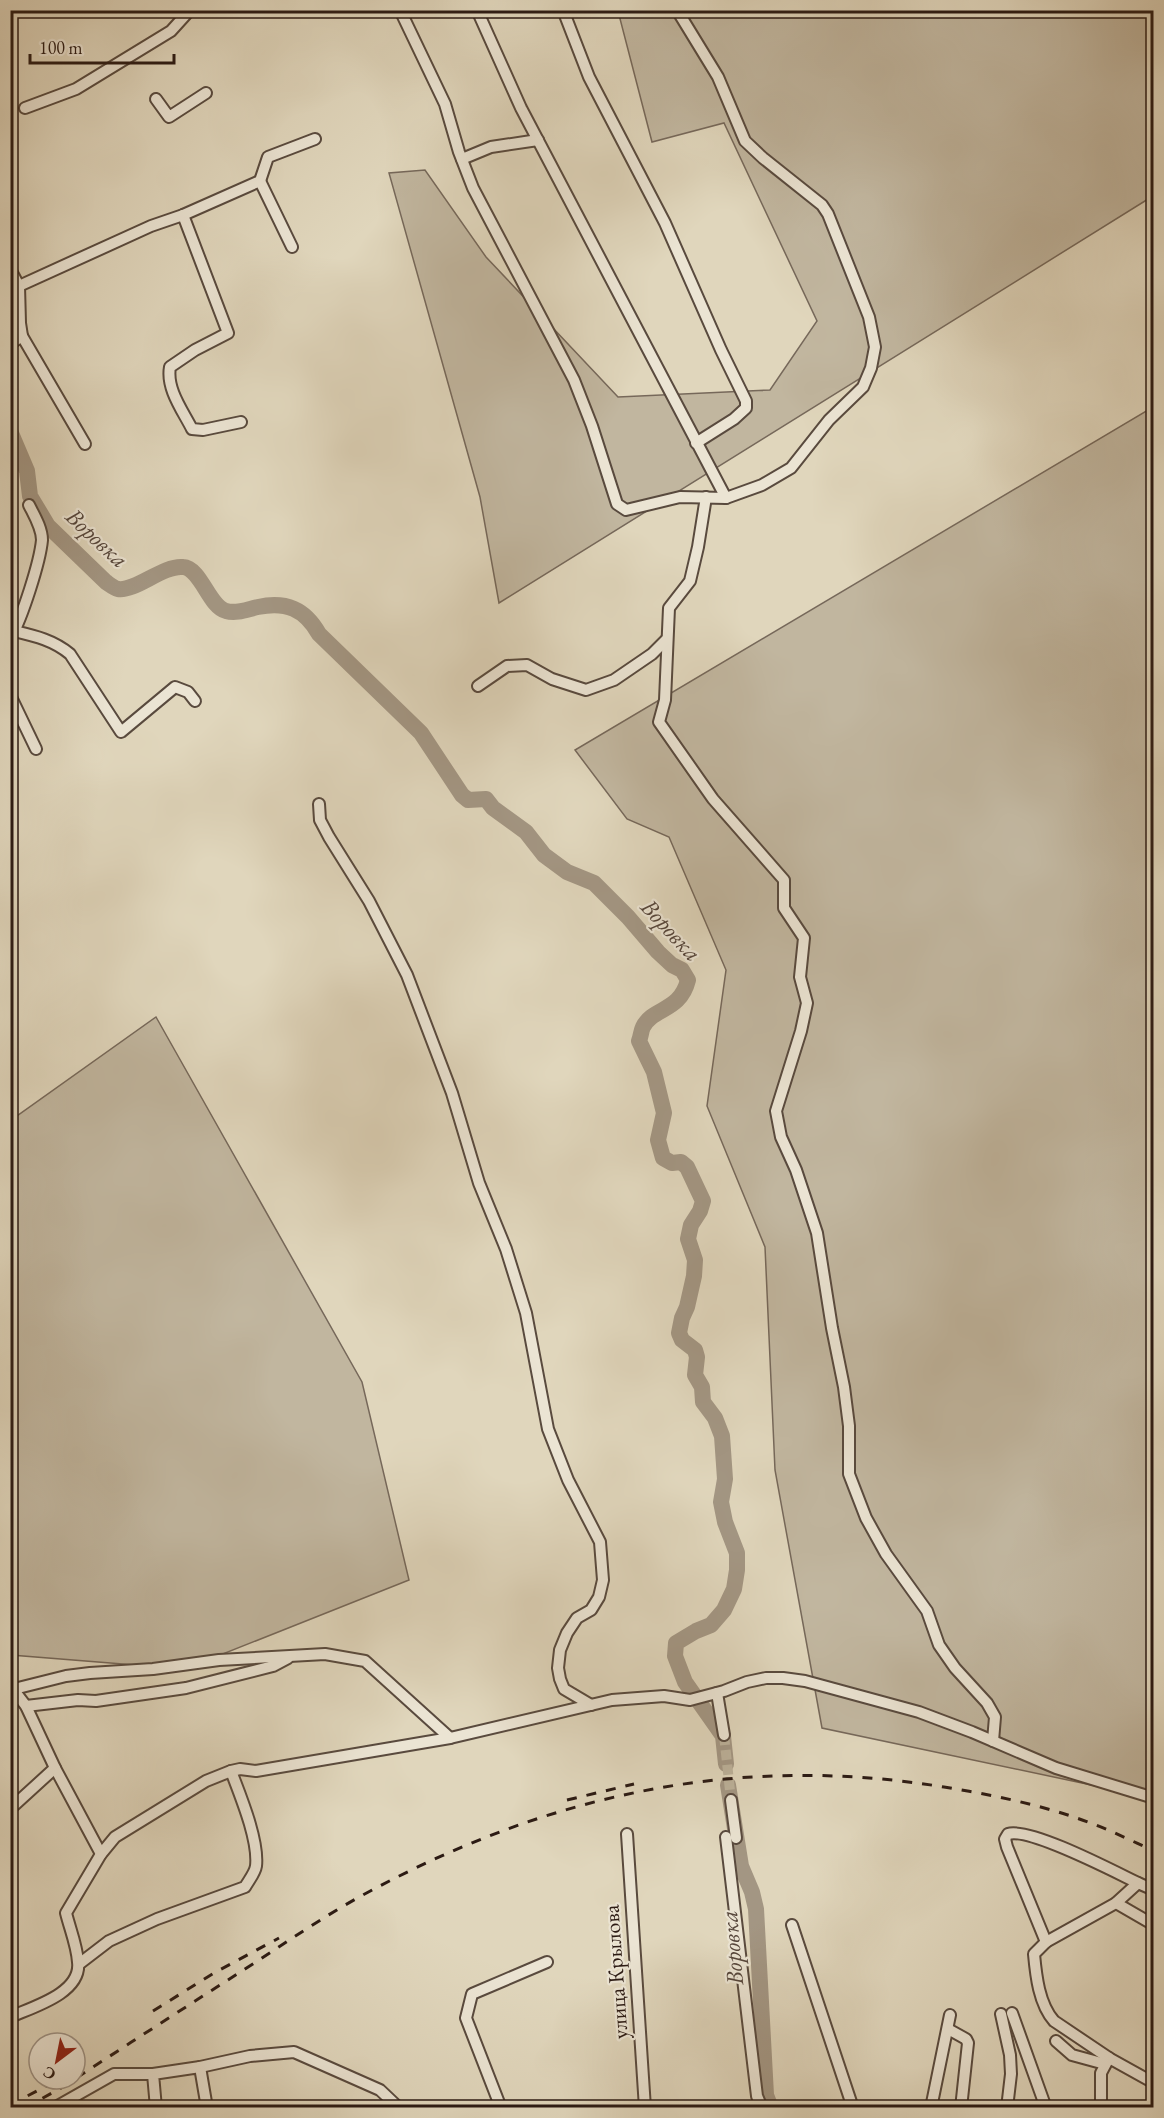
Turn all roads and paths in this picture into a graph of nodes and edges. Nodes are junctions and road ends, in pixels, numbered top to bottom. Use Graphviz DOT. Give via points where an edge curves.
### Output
graph roads {
  1 [pos="190,10"];
  2 [pos="400,10"];
  3 [pos="477,10"];
  4 [pos="563,10"];
  5 [pos="677,10"];
  6 [pos="206,93"];
  7 [pos="156,99"];
  8 [pos="25,108"];
  9 [pos="315,139"];
  10 [pos="538,140"];
  11 [pos="462,159"];
  12 [pos="260,182"];
  13 [pos="183,215"];
  14 [pos="292,247"];
  15 [pos="10,269"];
  16 [pos="19,286"];
  17 [pos="22,336"];
  18 [pos="10,344"];
  19 [pos="241,422"];
  20 [pos="696,443"];
  21 [pos="85,444"];
  22 [pos="706,498"];
  23 [pos="726,498"];
  24 [pos="29,505"];
  25 [pos="12,634"];
  26 [pos="666,640"];
  27 [pos="478,686"];
  28 [pos="10,695"];
  29 [pos="195,701"];
  30 [pos="36,749"];
  31 [pos="319,804"];
  32 [pos="294,1656"];
  33 [pos="12,1690"];
  34 [pos="717,1693"];
  35 [pos="591,1705"];
  36 [pos="26,1706"];
  37 [pos="724,1735"];
  38 [pos="450,1738"];
  39 [pos="993,1741"];
  40 [pos="55,1768"];
  41 [pos="231,1771"];
  42 [pos="1154,1798"];
  43 [pos="731,1800"];
  44 [pos="10,1809"];
  45 [pos="627,1834"];
  46 [pos="101,1854"];
  47 [pos="1138,1883"];
  48 [pos="1154,1890"];
  49 [pos="1116,1903"];
  50 [pos="792,1925"];
  51 [pos="1154,1925"];
  52 [pos="1046,1942"];
  53 [pos="547,1962"];
  54 [pos="79,1964"];
  55 [pos="950,2015"];
  56 [pos="10,2017"];
  57 [pos="948,2029"];
  58 [pos="1056,2041"];
  59 [pos="1107,2061"];
  60 [pos="200,2067"];
  61 [pos="153,2074"];
  62 [pos="1154,2083"];
  63 [pos="54,2108"];
  64 [pos="156,2108"];
  65 [pos="207,2108"];
  66 [pos="399,2108"];
  67 [pos="501,2108"];
  68 [pos="645,2108"];
  69 [pos="762,2108"];
  70 [pos="853,2108"];
  71 [pos="931,2108"];
  72 [pos="961,2108"];
  73 [pos="1007,2108"];
  74 [pos="1046,2108"];
  75 [pos="1101,2108"];
  1 -- 8 [label="street" via="171,31 76,89"];
  2 -- 11 [label="street" via="445,104"];
  3 -- 10 [label="street"];
  4 -- 20 [label="street" via="589,77 665,223 746,400 746,408 734,419"];
  5 -- 23 [label="street" via="718,77 745,141 828,214 869,316 875,346 863,387 791,468 762,485"];
  6 -- 7 [label="street" via="169,117"];
  9 -- 12 [label="street" via="268,157"];
  10 -- 11 [label="street" via="491,147"];
  10 -- 20 [label="street"];
  11 -- 22 [label="street" via="473,188 574,380 617,504 626,510 680,497"];
  12 -- 13 [label="street"];
  12 -- 14 [label="street"];
  13 -- 16 [label="street"];
  13 -- 19 [label="street" via="228,333 170,368 170,386 192,429"];
  15 -- 16 [label="street"];
  16 -- 17 [label="street"];
  17 -- 18 [label="street"];
  17 -- 21 [label="street"];
  20 -- 23 [label="street"];
  22 -- 23 [label="street"];
  22 -- 26 [label="street" via="690,580 669,608"];
  24 -- 25 [label="street" via="42,538 31,584"];
  25 -- 29 [label="street" via="59,644 70,654 121,732 175,687 188,692"];
  26 -- 27 [label="street" via="614,680 586,690 552,679 527,665 507,666"];
  26 -- 39 [label="street" via="665,700 659,723 713,799 784,880 784,908 804,938 800,977 807,1003 776,1111 781,1137 817,1233 846,1397 849,1474 866,1518 886,1554 927,1611 939,1645 987,1703 995,1718"];
  28 -- 30 [label="street"];
  31 -- 35 [label="street" via="320,820 328,837 369,901 408,975 526,1313 551,1437 600,1542 603,1580 599,1598 567,1632 558,1668 564,1689"];
  32 -- 33 [label="street" via="78,1674"];
  32 -- 36 [label="street" via="273,1666 186,1688"];
  32 -- 38 [label="street" via="325,1654 365,1661"];
  33 -- 36 [label="street"];
  34 -- 35 [label="street" via="690,1700 664,1696"];
  34 -- 37 [label="street"];
  34 -- 39 [label="street" via="766,1678 805,1681 919,1712"];
  35 -- 38 [label="street"];
  36 -- 40 [label="street"];
  38 -- 41 [label="street" via="256,1771"];
  39 -- 42 [label="street" via="1056,1768"];
  40 -- 44 [label="street"];
  40 -- 46 [label="street"];
  41 -- 46 [label="street" via="206,1781 115,1837"];
  41 -- 54 [label="street" via="255,1847 256,1866 245,1887 109,1941"];
  43 -- 69 [label="street" via="731,1837 757,2096"];
  45 -- 68 [label="street, улица Крылова"];
  46 -- 54 [label="street" via="66,1912"];
  47 -- 48 [label="street"];
  47 -- 49 [label="street"];
  47 -- 52 [label="street" via="1044,1841 1008,1834 1007,1847"];
  49 -- 51 [label="street"];
  49 -- 52 [label="street"];
  50 -- 70 [label="street"];
  52 -- 59 [label="street" via="1034,1954 1047,2013"];
  53 -- 67 [label="street" via="472,1994 466,2018"];
  54 -- 56 [label="street" via="76,1978 58,1996"];
  55 -- 57 [label="street"];
  57 -- 71 [label="street"];
  57 -- 72 [label="street" via="968,2043"];
  58 -- 59 [label="street" via="1072,2055"];
  59 -- 62 [label="street"];
  59 -- 75 [label="street" via="1101,2073"];
  60 -- 61 [label="street"];
  60 -- 65 [label="street"];
  60 -- 66 [label="street" via="294,2052 380,2090"];
  61 -- 63 [label="street" via="114,2074"];
  61 -- 64 [label="street"];
  73 -- 74 [label="street" via="1011,2074 1006,2013"];
}
